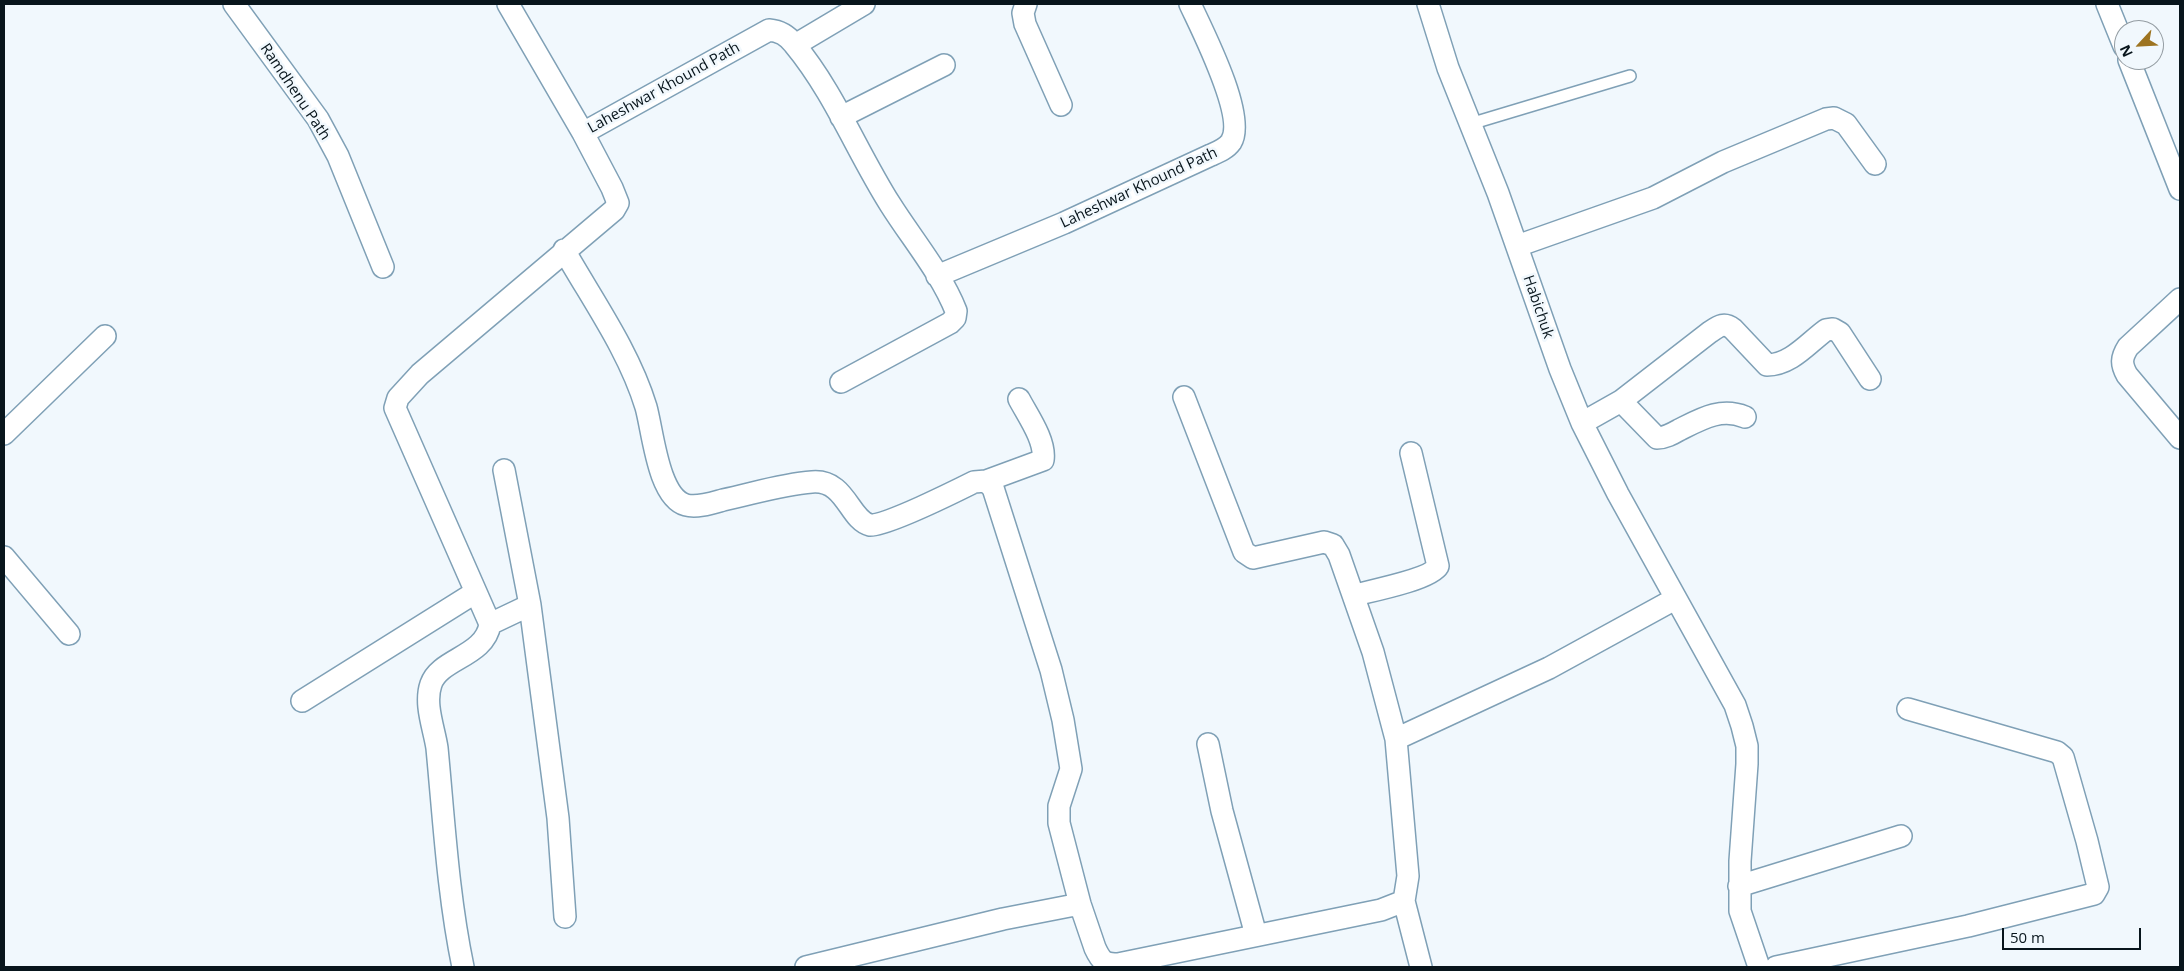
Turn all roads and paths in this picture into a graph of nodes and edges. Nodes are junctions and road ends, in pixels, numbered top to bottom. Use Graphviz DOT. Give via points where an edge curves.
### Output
graph roads {
  1 [pos="234,4"];
  2 [pos="508,4"];
  3 [pos="864,4"];
  4 [pos="1026,4"];
  5 [pos="1190,4"];
  6 [pos="1428,4"];
  7 [pos="2107,4"];
  8 [pos="2114,21"];
  9 [pos="795,45"];
  10 [pos="944,65"];
  11 [pos="2134,70"];
  12 [pos="1630,76"];
  13 [pos="1061,105"];
  14 [pos="841,117"];
  15 [pos="1470,124"];
  16 [pos="584,133"];
  17 [pos="1876,164"];
  18 [pos="2180,189"];
  19 [pos="1517,246"];
  20 [pos="564,250"];
  21 [pos="383,267"];
  22 [pos="937,276"];
  23 [pos="2177,310"];
  24 [pos="105,336"];
  25 [pos="1870,379"];
  26 [pos="841,382"];
  27 [pos="1184,397"];
  28 [pos="1019,399"];
  29 [pos="1621,401"];
  30 [pos="1746,417"];
  31 [pos="1582,423"];
  32 [pos="4,434"];
  33 [pos="2180,438"];
  34 [pos="1411,453"];
  35 [pos="504,470"];
  36 [pos="986,481"];
  37 [pos="4,557"];
  38 [pos="476,592"];
  39 [pos="1355,596"];
  40 [pos="1675,599"];
  41 [pos="530,605"];
  42 [pos="490,624"];
  43 [pos="69,634"];
  44 [pos="302,701"];
  45 [pos="1908,709"];
  46 [pos="1396,739"];
  47 [pos="1208,744"];
  48 [pos="1901,836"];
  49 [pos="1739,886"];
  50 [pos="1404,901"];
  51 [pos="1080,904"];
  52 [pos="565,917"];
  53 [pos="1256,936"];
  54 [pos="1107,966"];
  55 [pos="463,967"];
  56 [pos="806,967"];
  57 [pos="1421,967"];
  58 [pos="1759,967"];
  59 [pos="1776,967"];
  1 -- 21 [label="street, Ramdhenu Path" via="318,119 338,156"];
  2 -- 16 [label="street, Laheshwar Khound Path"];
  3 -- 9 [label="street"];
  4 -- 13 [label="street" via="1023,13 1025,24"];
  5 -- 22 [label="street, Laheshwar Khound Path" via="1224,83 1235,128 1231,142 1211,155 1064,223"];
  6 -- 15 [label="street, Habichuk"];
  7 -- 8 [label="street"];
  9 -- 14 [label="street, Laheshwar Khound Path"];
  9 -- 16 [label="street, Laheshwar Khound Path" via="779,31 769,30"];
  10 -- 14 [label="street"];
  11 -- 18 [label="street"];
  12 -- 15 [label="lane"];
  14 -- 22 [label="street, Laheshwar Khound Path" via="890,204"];
  15 -- 19 [label="street, Habichuk"];
  16 -- 20 [label="street" via="618,203 614,210"];
  17 -- 19 [label="street" via="1846,124 1834,118 1826,119 1723,162 1653,198"];
  19 -- 31 [label="street, Habichuk"];
  20 -- 36 [label="street" via="628,362 646,406 664,482 678,501 687,505 703,505 820,482 840,493 862,521 877,525 974,482"];
  20 -- 38 [label="street" via="420,374 396,403 400,423"];
  22 -- 26 [label="street, Laheshwar Khound Path" via="953,302 955,318"];
  23 -- 33 [label="street" via="2128,347 2122,356 2122,365"];
  24 -- 32 [label="street"];
  25 -- 29 [label="street" via="1840,333 1833,329 1826,330 1789,359 1768,365 1734,329 1722,324"];
  27 -- 39 [label="street" via="1244,552 1253,558 1324,542 1333,545"];
  28 -- 36 [label="street" via="1041,443 1043,460"];
  29 -- 30 [label="street" via="1657,438 1718,413 1736,413"];
  29 -- 31 [label="street"];
  31 -- 40 [label="street, Habichuk"];
  34 -- 39 [label="street" via="1438,566 1423,576"];
  35 -- 41 [label="street"];
  36 -- 51 [label="street" via="993,488 1003,515 1051,670 1063,720 1071,769 1059,806 1059,823"];
  37 -- 43 [label="street"];
  38 -- 42 [label="street"];
  38 -- 44 [label="street"];
  39 -- 46 [label="street" via="1374,652"];
  40 -- 46 [label="street" via="1549,668"];
  40 -- 49 [label="street, Habichuk" via="1734,705 1742,726 1747,764"];
  41 -- 42 [label="street"];
  41 -- 52 [label="street" via="558,818"];
  42 -- 55 [label="street" via="482,643 439,673 432,682 429,695"];
  45 -- 59 [label="street" via="2057,752 2063,757 2094,868 2098,886 2094,894 1968,926"];
  46 -- 50 [label="street" via="1408,876"];
  47 -- 53 [label="street" via="1222,811"];
  48 -- 49 [label="street"];
  49 -- 58 [label="street, Habichuk" via="1740,911"];
  50 -- 53 [label="street" via="1381,910"];
  50 -- 57 [label="street"];
  51 -- 54 [label="street" via="1095,948"];
  51 -- 56 [label="street" via="1003,919"];
  53 -- 54 [label="street"];
}
